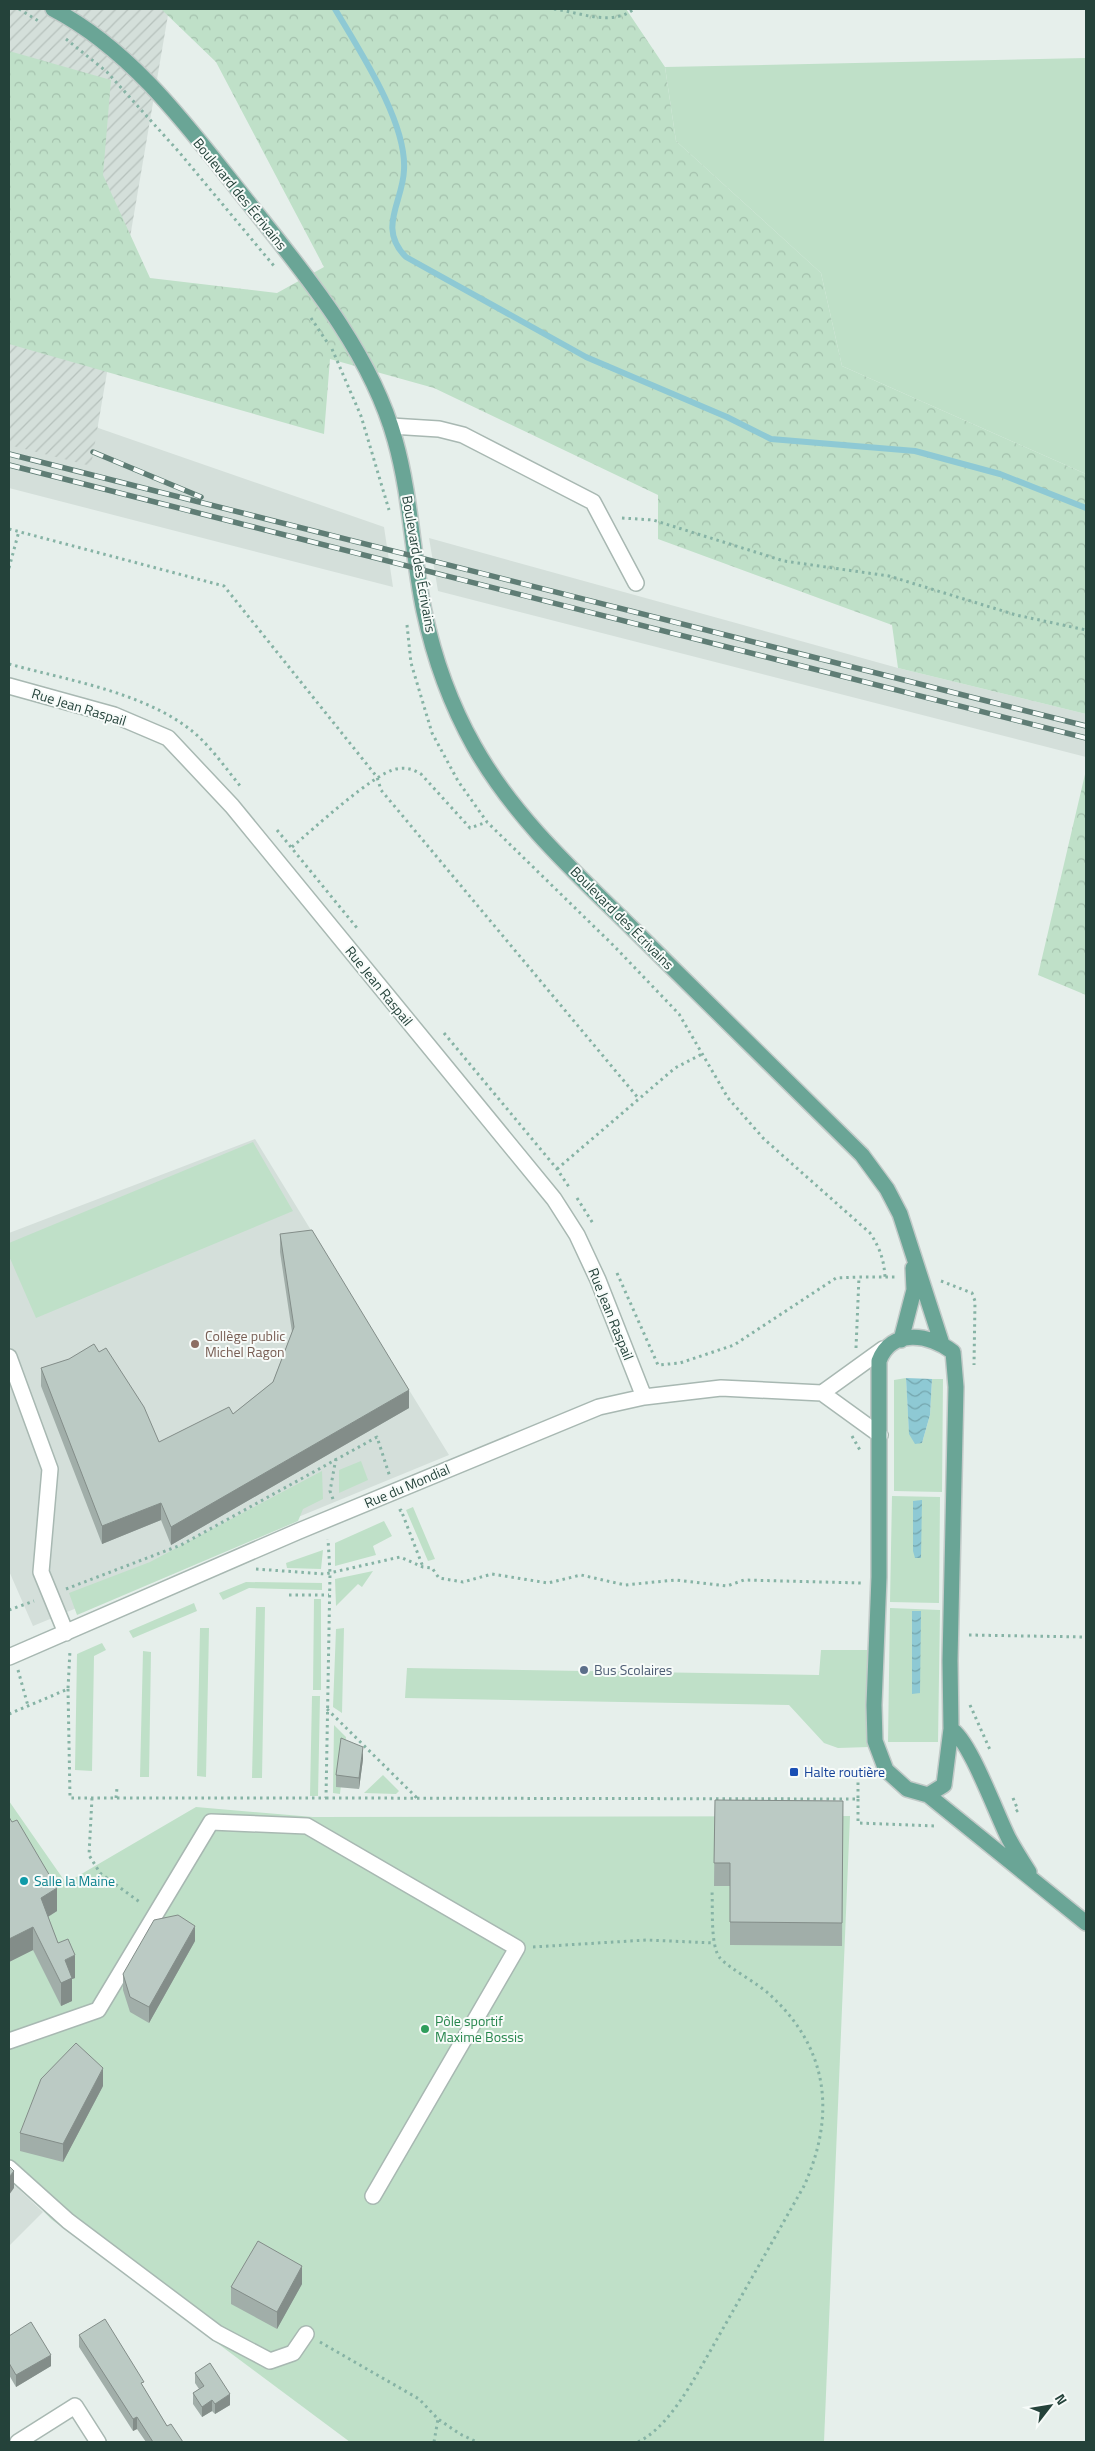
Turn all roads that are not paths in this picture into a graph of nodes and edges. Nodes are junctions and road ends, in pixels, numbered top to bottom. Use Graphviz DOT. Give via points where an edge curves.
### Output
graph roads {
  1 [pos="53,9"];
  2 [pos="391,426"];
  3 [pos="636,583"];
  4 [pos="9,686"];
  5 [pos="912,1250"];
  6 [pos="901,1340"];
  7 [pos="942,1344"];
  8 [pos="884,1349"];
  9 [pos="9,1357"];
  10 [pos="822,1393"];
  11 [pos="644,1397"];
  12 [pos="880,1435"];
  13 [pos="66,1633"];
  14 [pos="12,1656"];
  15 [pos="951,1729"];
  16 [pos="928,1795"];
  17 [pos="1034,1882"];
  18 [pos="1086,1922"];
  19 [pos="9,2041"];
  20 [pos="9,2168"];
  21 [pos="373,2196"];
  22 [pos="306,2334"];
  23 [pos="18,2442"];
  24 [pos="98,2442"];
  1 -- 2 [label="main road, Boulevard des Écrivains" via="114,51 158,94 216,162 333,314 362,359"];
  2 -- 3 [label="street" via="439,428 463,435 593,502"];
  2 -- 5 [label="main road, Boulevard des Écrivains" via="407,492 424,610 436,657 454,706 494,779 525,821 862,1155 888,1189"];
  4 -- 11 [label="street, Rue Jean Raspail" via="114,714 168,738 232,806 554,1198 577,1235 598,1280"];
  5 -- 6 [label="main road" via="914,1290"];
  5 -- 7 [label="main road"];
  6 -- 7 [label="main road" via="920,1337"];
  6 -- 8 [label="main road"];
  7 -- 15 [label="main road" via="953,1352 956,1387"];
  8 -- 10 [label="street"];
  8 -- 12 [label="main road" via="879,1361"];
  9 -- 13 [label="street" via="50,1469 41,1572"];
  10 -- 11 [label="street, Rue du Mondial" via="721,1388"];
  10 -- 12 [label="street"];
  11 -- 13 [label="street, Rue du Mondial" via="599,1407 420,1480"];
  12 -- 16 [label="main road" via="875,1740 886,1770 907,1788"];
  13 -- 14 [label="street, Rue du Mondial"];
  15 -- 16 [label="main road" via="944,1785"];
  15 -- 17 [label="main road" via="957,1732 967,1749 1009,1840"];
  16 -- 17 [label="main road"];
  17 -- 18 [label="main road"];
  19 -- 21 [label="street" via="98,2010 211,1822 307,1826 517,1948"];
  20 -- 22 [label="street" via="68,2221 217,2333 270,2360 293,2353"];
  23 -- 24 [label="street" via="75,2406"];
}
